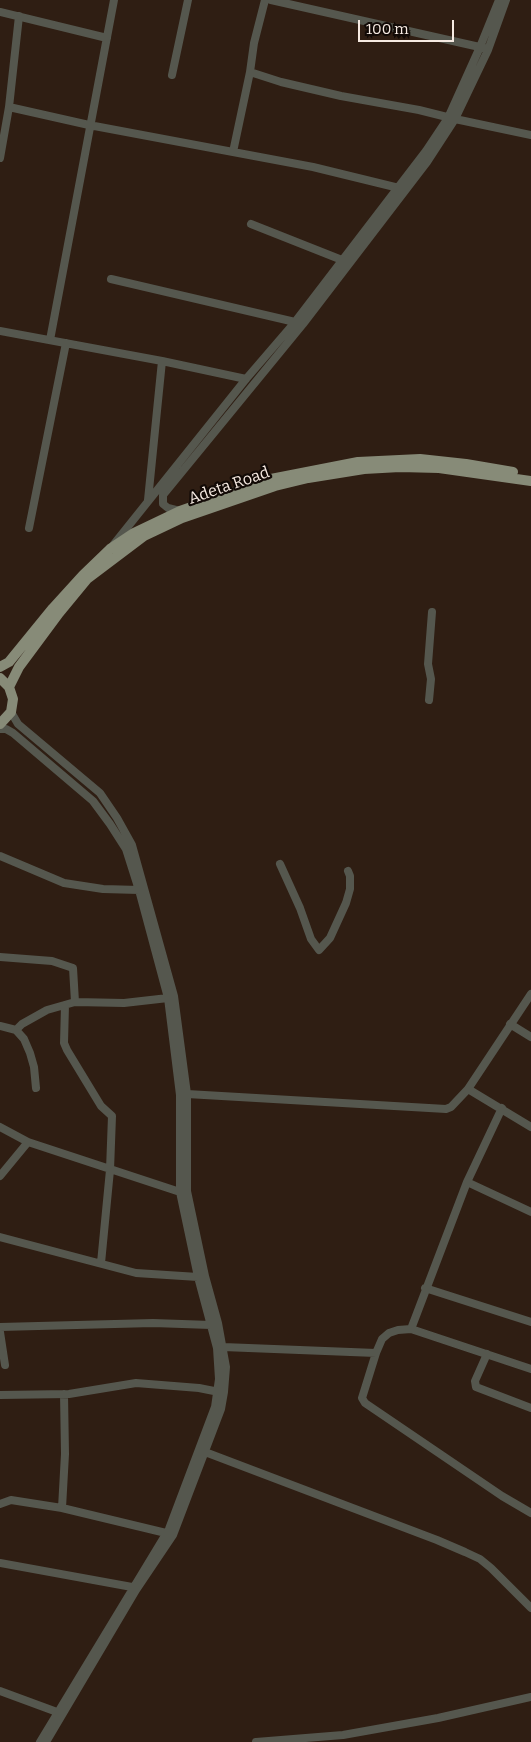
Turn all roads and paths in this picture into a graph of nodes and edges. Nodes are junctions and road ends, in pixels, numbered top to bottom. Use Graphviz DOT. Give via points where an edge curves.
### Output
graph roads {
  1 [pos="114,0"];
  2 [pos="188,0"];
  3 [pos="265,0"];
  4 [pos="271,0"];
  5 [pos="499,0"];
  6 [pos="506,0"];
  7 [pos="0,12"];
  8 [pos="19,16"];
  9 [pos="107,38"];
  10 [pos="484,48"];
  11 [pos="250,72"];
  12 [pos="172,76"];
  13 [pos="9,107"];
  14 [pos="451,118"];
  15 [pos="90,125"];
  16 [pos="531,135"];
  17 [pos="233,152"];
  18 [pos="0,158"];
  19 [pos="399,188"];
  20 [pos="251,224"];
  21 [pos="342,260"];
  22 [pos="111,279"];
  23 [pos="295,322"];
  24 [pos="0,331"];
  25 [pos="50,340"];
  26 [pos="66,343"];
  27 [pos="162,361"];
  28 [pos="246,379"];
  29 [pos="328,470"];
  30 [pos="531,474"];
  31 [pos="531,481"];
  32 [pos="148,500"];
  33 [pos="180,511"];
  34 [pos="29,528"];
  35 [pos="110,549"];
  36 [pos="432,612"];
  37 [pos="0,667"];
  38 [pos="0,678"];
  39 [pos="9,687"];
  40 [pos="428,700"];
  41 [pos="11,712"];
  42 [pos="0,724"];
  43 [pos="0,728"];
  44 [pos="0,856"];
  45 [pos="280,864"];
  46 [pos="348,871"];
  47 [pos="137,874"];
  48 [pos="139,890"];
  49 [pos="0,957"];
  50 [pos="531,994"];
  51 [pos="168,998"];
  52 [pos="74,1002"];
  53 [pos="65,1005"];
  54 [pos="510,1024"];
  55 [pos="0,1026"];
  56 [pos="16,1030"];
  57 [pos="531,1037"];
  58 [pos="36,1088"];
  59 [pos="468,1089"];
  60 [pos="187,1094"];
  61 [pos="502,1108"];
  62 [pos="0,1127"];
  63 [pos="531,1127"];
  64 [pos="28,1142"];
  65 [pos="110,1170"];
  66 [pos="0,1176"];
  67 [pos="467,1182"];
  68 [pos="180,1192"];
  69 [pos="531,1212"];
  70 [pos="0,1237"];
  71 [pos="197,1256"];
  72 [pos="101,1263"];
  73 [pos="198,1277"];
  74 [pos="426,1288"];
  75 [pos="531,1322"];
  76 [pos="211,1325"];
  77 [pos="0,1327"];
  78 [pos="411,1329"];
  79 [pos="0,1332"];
  80 [pos="223,1347"];
  81 [pos="376,1353"];
  82 [pos="487,1354"];
  83 [pos="5,1365"];
  84 [pos="531,1369"];
  85 [pos="219,1392"];
  86 [pos="64,1394"];
  87 [pos="0,1395"];
  88 [pos="531,1408"];
  89 [pos="205,1452"];
  90 [pos="196,1468"];
  91 [pos="0,1504"];
  92 [pos="62,1508"];
  93 [pos="531,1514"];
  94 [pos="166,1533"];
  95 [pos="0,1564"];
  96 [pos="132,1587"];
  97 [pos="531,1608"];
  98 [pos="119,1614"];
  99 [pos="0,1691"];
  100 [pos="531,1697"];
  101 [pos="57,1712"];
  102 [pos="316,1740"];
  103 [pos="40,1742"];
  104 [pos="46,1742"];
  105 [pos="256,1742"];
  1 -- 9 [label="street"];
  2 -- 12 [label="street"];
  3 -- 11 [label="street"];
  4 -- 10 [label="street"];
  5 -- 10 [label="street"];
  6 -- 10 [label="street"];
  7 -- 8 [label="street"];
  8 -- 9 [label="street"];
  8 -- 13 [label="street"];
  9 -- 15 [label="street"];
  10 -- 14 [label="street"];
  11 -- 14 [label="street" via="341,96"];
  11 -- 17 [label="street"];
  13 -- 15 [label="street"];
  13 -- 18 [label="street"];
  14 -- 16 [label="street"];
  14 -- 19 [label="street"];
  14 -- 33 [label="street" via="427,162 361,249 163,495 163,504"];
  15 -- 17 [label="street"];
  15 -- 25 [label="street"];
  17 -- 19 [label="street" via="313,166"];
  19 -- 21 [label="street"];
  20 -- 21 [label="street"];
  21 -- 23 [label="street"];
  22 -- 23 [label="street"];
  23 -- 28 [label="street"];
  24 -- 25 [label="street"];
  25 -- 26 [label="street"];
  26 -- 27 [label="street"];
  26 -- 34 [label="street"];
  27 -- 28 [label="street"];
  27 -- 32 [label="street"];
  28 -- 32 [label="street"];
  29 -- 30 [label="main road, Adeta Road" via="358,462 420,459"];
  29 -- 31 [label="main road, Adeta Road" via="440,468"];
  29 -- 33 [label="main road, Adeta Road" via="272,478"];
  29 -- 39 [label="main road, Adeta Road" via="182,518 144,536 87,580 19,667"];
  32 -- 35 [label="street"];
  33 -- 35 [label="main road, Adeta Road" via="134,533"];
  35 -- 37 [label="main road, Adeta Road" via="77,581 9,662"];
  36 -- 40 [label="street"];
  38 -- 39 [label="main road"];
  39 -- 41 [label="main road" via="13,699"];
  41 -- 42 [label="main road"];
  41 -- 47 [label="street" via="18,724 100,793 132,845"];
  43 -- 47 [label="street" via="13,734 93,801 126,849"];
  44 -- 48 [label="street" via="64,883"];
  45 -- 46 [label="street" via="319,950 330,938 346,903 350,889"];
  47 -- 48 [label="street"];
  47 -- 60 [label="street" via="174,996"];
  48 -- 51 [label="street"];
  49 -- 52 [label="street" via="52,961 73,968"];
  50 -- 54 [label="street"];
  51 -- 52 [label="street" via="124,1003"];
  51 -- 68 [label="street" via="180,1095"];
  52 -- 53 [label="street"];
  53 -- 56 [label="street" via="31,1018"];
  53 -- 65 [label="street" via="64,1043 101,1106 112,1116"];
  54 -- 57 [label="street"];
  54 -- 59 [label="street"];
  55 -- 56 [label="street"];
  56 -- 58 [label="street" via="30,1053"];
  59 -- 60 [label="street" via="451,1107 438,1110"];
  59 -- 61 [label="street"];
  60 -- 71 [label="street" via="186,1192"];
  61 -- 63 [label="street"];
  61 -- 67 [label="street"];
  62 -- 64 [label="street"];
  64 -- 65 [label="street"];
  64 -- 66 [label="street"];
  65 -- 68 [label="street"];
  65 -- 72 [label="street"];
  67 -- 69 [label="street"];
  67 -- 74 [label="street"];
  68 -- 71 [label="street"];
  70 -- 72 [label="street"];
  71 -- 73 [label="street"];
  71 -- 80 [label="street"];
  72 -- 73 [label="street" via="136,1273"];
  73 -- 76 [label="street"];
  74 -- 75 [label="street"];
  74 -- 78 [label="street"];
  76 -- 77 [label="street" via="153,1323"];
  76 -- 85 [label="street" via="217,1348"];
  78 -- 81 [label="street" via="389,1333 382,1339"];
  78 -- 82 [label="street"];
  79 -- 83 [label="street"];
  80 -- 81 [label="street"];
  80 -- 89 [label="street" via="226,1367 224,1392"];
  81 -- 93 [label="street" via="362,1394 364,1403"];
  82 -- 84 [label="street"];
  82 -- 88 [label="street" via="475,1381 476,1387"];
  85 -- 86 [label="street" via="136,1383"];
  85 -- 90 [label="street"];
  86 -- 87 [label="street"];
  86 -- 92 [label="street"];
  89 -- 90 [label="street"];
  89 -- 97 [label="street" via="480,1559"];
  90 -- 94 [label="street"];
  90 -- 98 [label="street" via="170,1541"];
  91 -- 92 [label="street" via="11,1500"];
  92 -- 94 [label="street"];
  94 -- 96 [label="street"];
  95 -- 96 [label="street"];
  96 -- 98 [label="street"];
  98 -- 101 [label="street"];
  98 -- 104 [label="street"];
  99 -- 101 [label="street"];
  100 -- 102 [label="street"];
  101 -- 103 [label="street"];
  102 -- 105 [label="street"];
}
